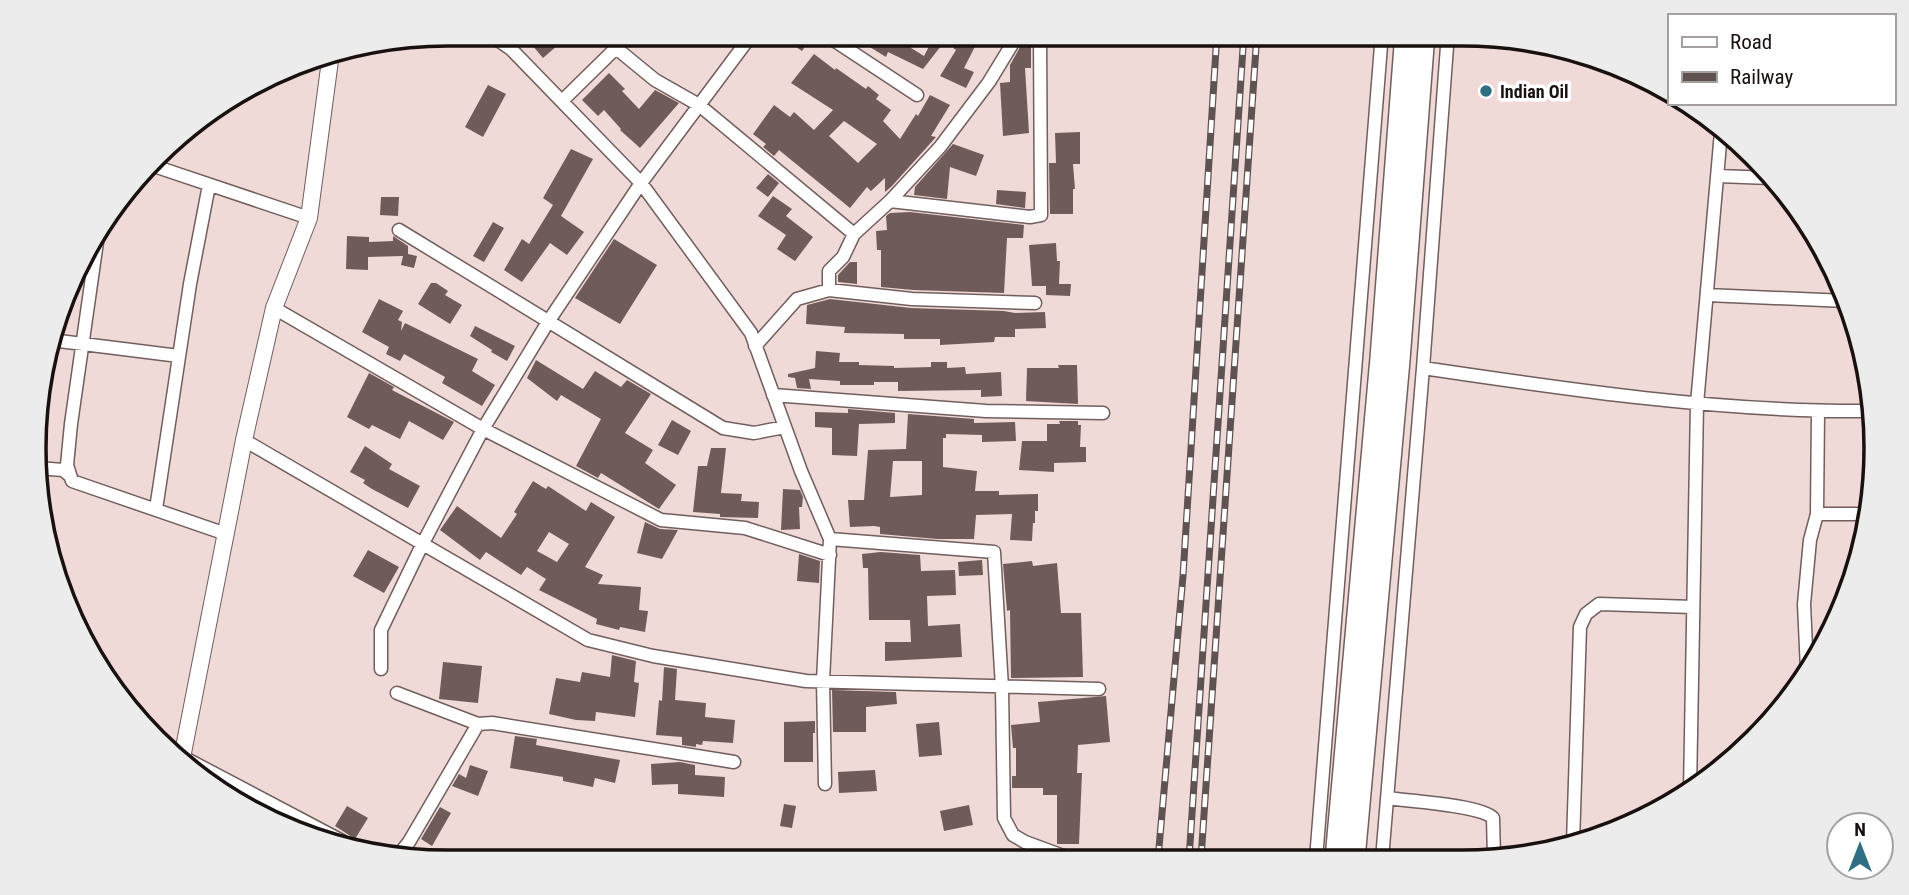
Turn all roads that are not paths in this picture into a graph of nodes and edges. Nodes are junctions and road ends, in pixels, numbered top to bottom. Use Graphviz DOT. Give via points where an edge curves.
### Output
graph roads {
  1 [pos="507,46"];
  2 [pos="743,46"];
  3 [pos="843,46"];
  4 [pos="1011,46"];
  5 [pos="1040,46"];
  6 [pos="1381,46"];
  7 [pos="1405,46"];
  8 [pos="1423,46"];
  9 [pos="1447,46"];
  10 [pos="616,48"];
  11 [pos="329,63"];
  12 [pos="917,95"];
  13 [pos="562,102"];
  14 [pos="699,105"];
  15 [pos="1720,140"];
  16 [pos="159,168"];
  17 [pos="1718,176"];
  18 [pos="1760,178"];
  19 [pos="641,183"];
  20 [pos="209,184"];
  21 [pos="890,201"];
  22 [pos="309,218"];
  23 [pos="400,230"];
  24 [pos="854,234"];
  25 [pos="96,252"];
  26 [pos="829,290"];
  27 [pos="1707,295"];
  28 [pos="1835,301"];
  29 [pos="1035,303"];
  30 [pos="274,308"];
  31 [pos="548,323"];
  32 [pos="60,341"];
  33 [pos="84,344"];
  34 [pos="755,346"];
  35 [pos="179,356"];
  36 [pos="1423,368"];
  37 [pos="774,396"];
  38 [pos="1697,404"];
  39 [pos="1818,411"];
  40 [pos="1862,411"];
  41 [pos="1103,413"];
  42 [pos="785,427"];
  43 [pos="483,429"];
  44 [pos="244,440"];
  45 [pos="46,469"];
  46 [pos="69,475"];
  47 [pos="156,509"];
  48 [pos="1817,514"];
  49 [pos="1858,514"];
  50 [pos="226,534"];
  51 [pos="830,540"];
  52 [pos="422,545"];
  53 [pos="830,555"];
  54 [pos="1693,607"];
  55 [pos="1806,654"];
  56 [pos="381,668"];
  57 [pos="823,681"];
  58 [pos="1002,688"];
  59 [pos="1099,689"];
  60 [pos="397,693"];
  61 [pos="478,724"];
  62 [pos="183,750"];
  63 [pos="734,762"];
  64 [pos="217,776"];
  65 [pos="1690,778"];
  66 [pos="825,784"];
  67 [pos="1387,798"];
  68 [pos="314,826"];
  69 [pos="1573,834"];
  70 [pos="405,847"];
  71 [pos="1494,848"];
  72 [pos="1047,850"];
  73 [pos="1317,850"];
  74 [pos="1337,850"];
  75 [pos="1355,850"];
  76 [pos="1383,850"];
  1 -- 13 [label="street"];
  2 -- 14 [label="street"];
  3 -- 12 [label="street"];
  4 -- 21 [label="street" via="940,147"];
  5 -- 21 [label="street" via="1041,215"];
  6 -- 73 [label="street"];
  7 -- 74 [label="highway"];
  8 -- 75 [label="highway"];
  9 -- 36 [label="street"];
  10 -- 13 [label="street"];
  10 -- 14 [label="street" via="655,80"];
  11 -- 22 [label="main road"];
  13 -- 19 [label="street"];
  14 -- 19 [label="street"];
  14 -- 24 [label="street"];
  15 -- 17 [label="street"];
  16 -- 20 [label="street"];
  17 -- 18 [label="street"];
  17 -- 27 [label="street"];
  19 -- 31 [label="street"];
  19 -- 34 [label="street" via="751,334"];
  20 -- 22 [label="street"];
  20 -- 35 [label="street"];
  21 -- 24 [label="street"];
  22 -- 30 [label="main road"];
  23 -- 31 [label="street"];
  24 -- 26 [label="street" via="843,257 829,271"];
  25 -- 33 [label="street"];
  26 -- 29 [label="street" via="912,299"];
  26 -- 34 [label="street" via="797,299"];
  27 -- 28 [label="street"];
  27 -- 38 [label="street"];
  30 -- 43 [label="street"];
  30 -- 44 [label="main road"];
  31 -- 42 [label="street" via="723,428 754,433"];
  31 -- 43 [label="street"];
  32 -- 33 [label="street"];
  33 -- 35 [label="street"];
  33 -- 46 [label="street" via="71,424"];
  34 -- 37 [label="street"];
  35 -- 47 [label="street"];
  36 -- 38 [label="street"];
  36 -- 67 [label="street"];
  37 -- 41 [label="street" via="973,410"];
  37 -- 42 [label="street"];
  38 -- 39 [label="street"];
  38 -- 54 [label="street"];
  39 -- 40 [label="street"];
  39 -- 48 [label="street"];
  42 -- 51 [label="street"];
  43 -- 52 [label="street"];
  43 -- 53 [label="street" via="661,520 745,528"];
  44 -- 50 [label="main road"];
  44 -- 52 [label="street"];
  45 -- 46 [label="street"];
  46 -- 47 [label="street" via="72,481"];
  47 -- 50 [label="street"];
  48 -- 49 [label="street"];
  48 -- 55 [label="street" via="1804,604"];
  50 -- 62 [label="main road"];
  51 -- 53 [label="street"];
  51 -- 58 [label="street" via="994,552"];
  52 -- 56 [label="street" via="381,630"];
  52 -- 57 [label="street" via="588,640 653,656"];
  53 -- 57 [label="street"];
  54 -- 65 [label="street"];
  54 -- 69 [label="street" via="1599,604 1586,614 1580,627"];
  57 -- 58 [label="street"];
  57 -- 66 [label="street"];
  58 -- 59 [label="street"];
  58 -- 72 [label="street" via="1004,818 1013,835"];
  60 -- 61 [label="street"];
  61 -- 63 [label="street"];
  61 -- 70 [label="street"];
  64 -- 68 [label="street"];
  67 -- 71 [label="street" via="1489,814"];
  67 -- 76 [label="street"];
}
